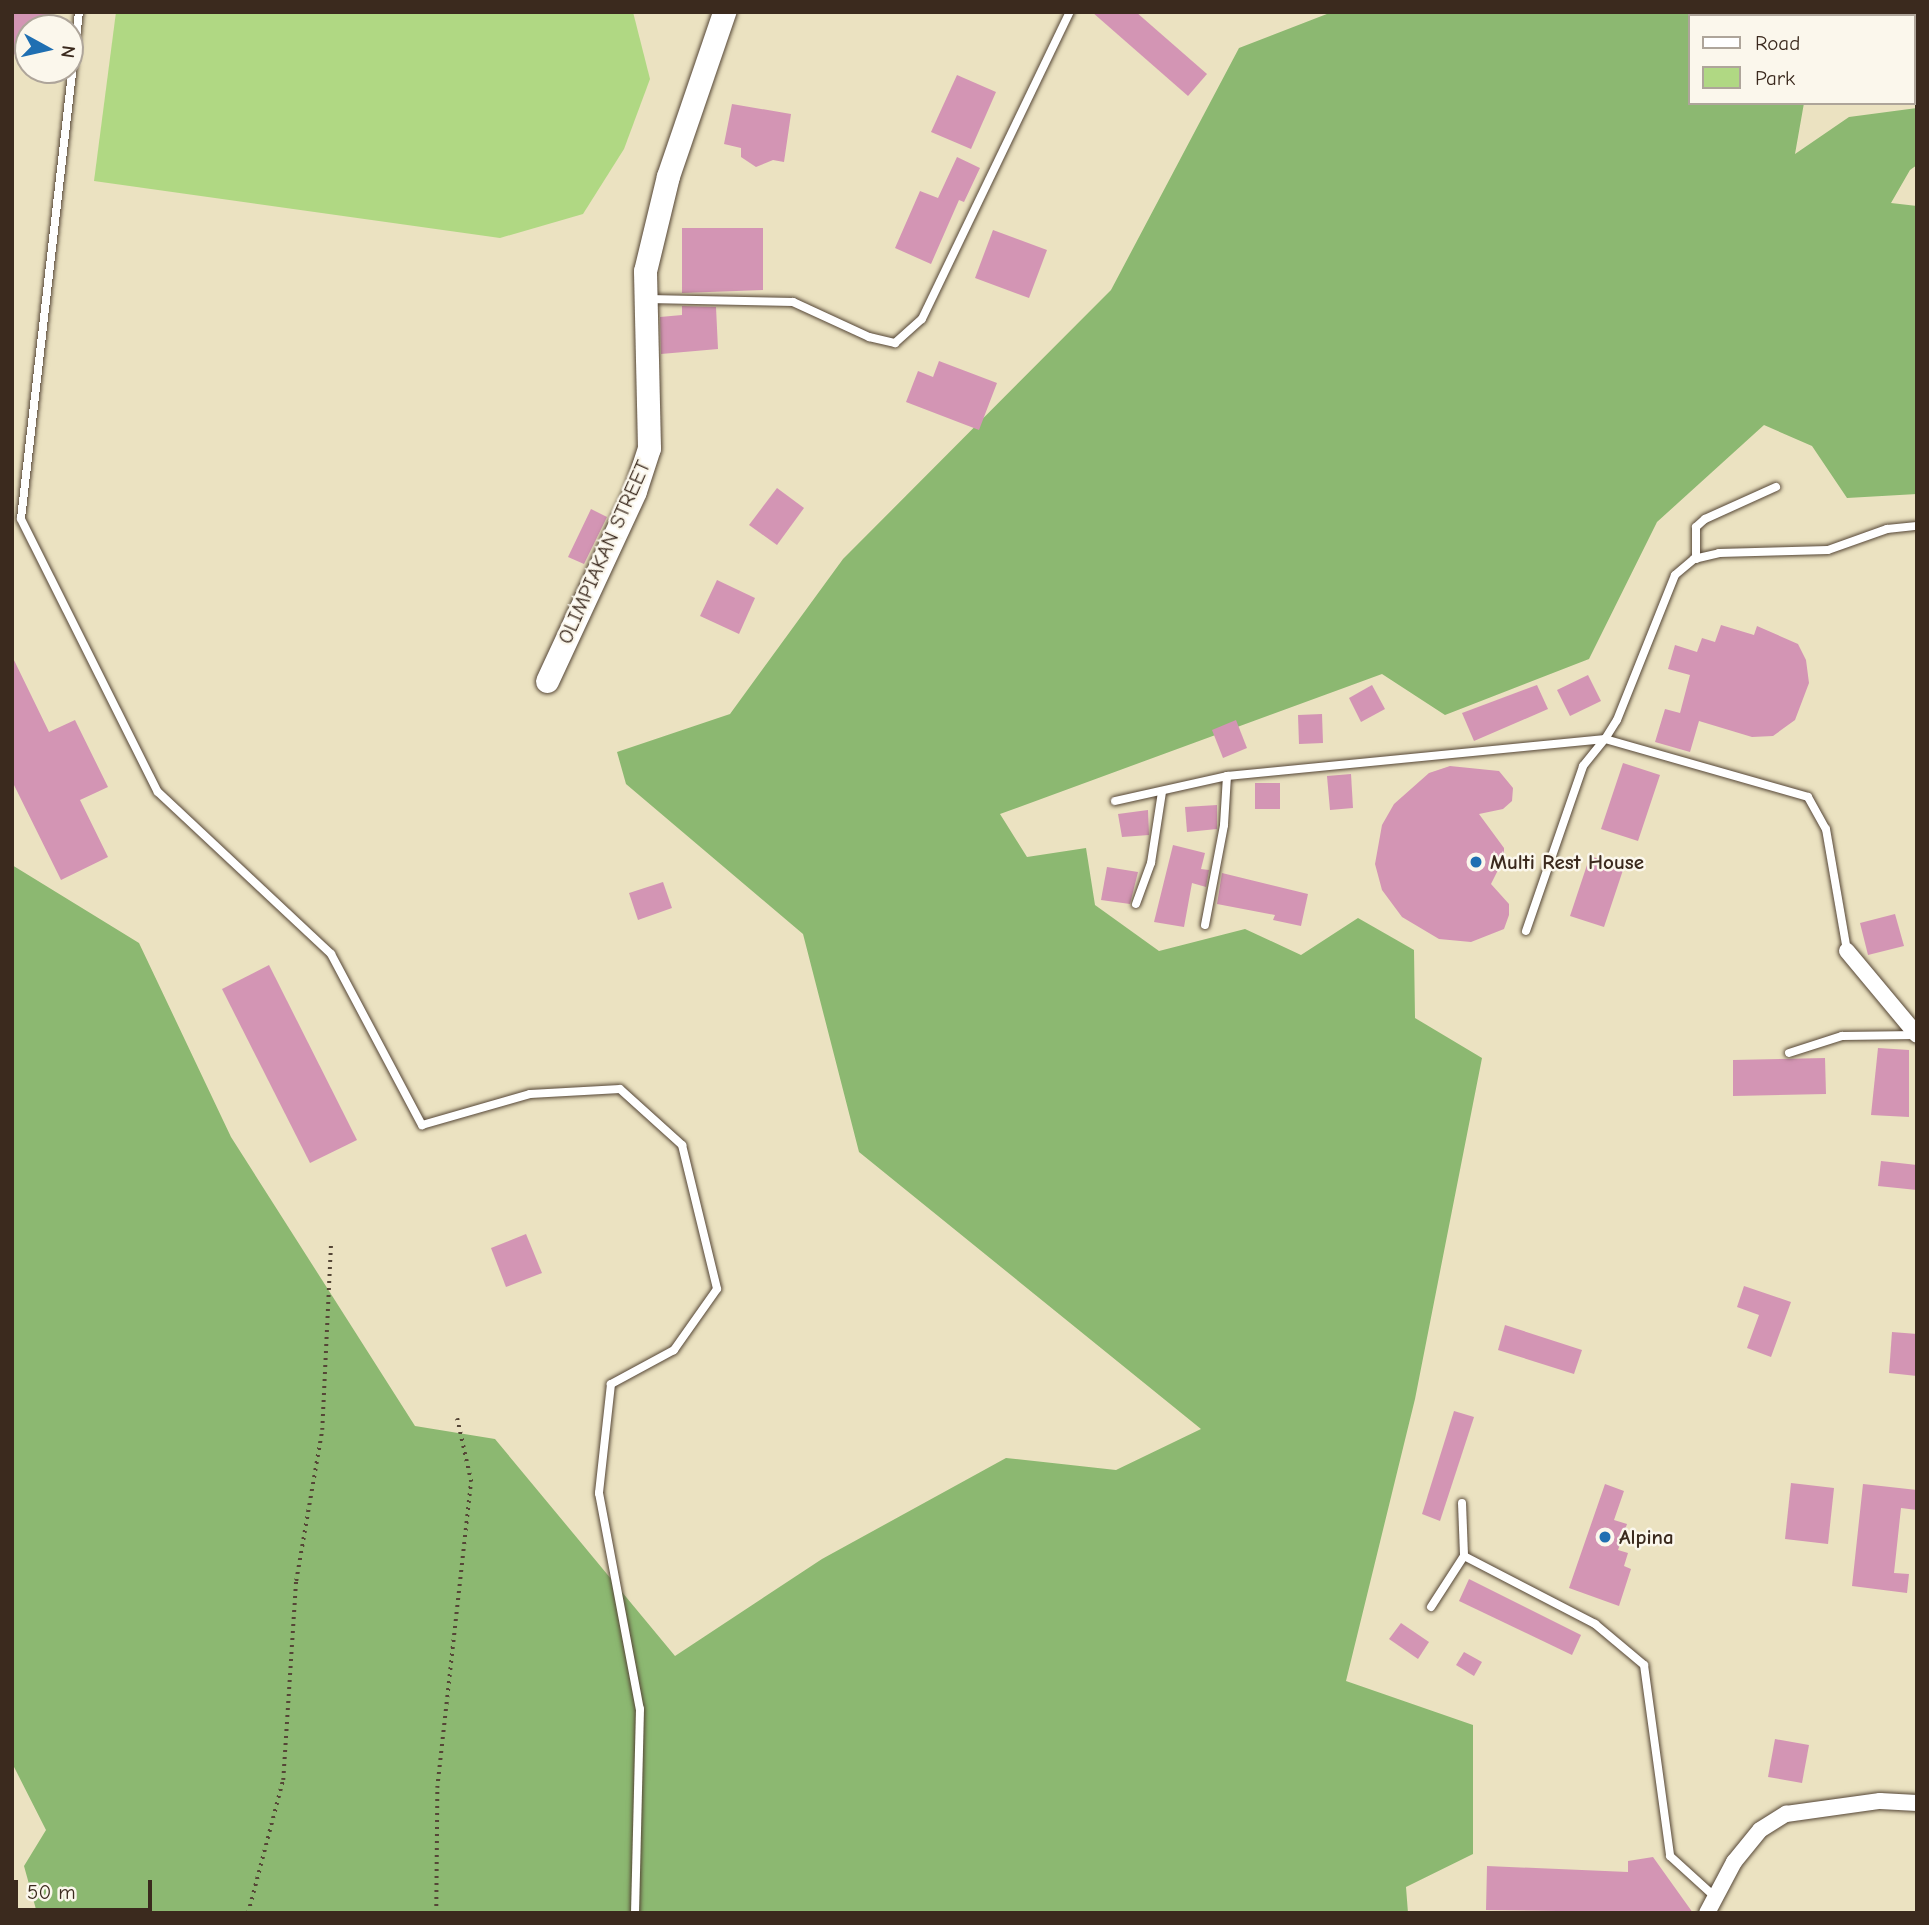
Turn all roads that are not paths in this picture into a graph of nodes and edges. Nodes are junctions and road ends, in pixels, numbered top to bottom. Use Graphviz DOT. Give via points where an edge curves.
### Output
graph roads {
  1 [pos="79,12"];
  2 [pos="724,12"];
  3 [pos="1070,12"];
  4 [pos="645,299"];
  5 [pos="1776,487"];
  6 [pos="1917,526"];
  7 [pos="1696,559"];
  8 [pos="547,681"];
  9 [pos="1605,739"];
  10 [pos="1227,776"];
  11 [pos="1162,792"];
  12 [pos="1115,801"];
  13 [pos="1136,904"];
  14 [pos="1205,925"];
  15 [pos="1526,931"];
  16 [pos="1847,951"];
  17 [pos="1917,1035"];
  18 [pos="1789,1053"];
  19 [pos="1462,1503"];
  20 [pos="1464,1556"];
  21 [pos="1431,1607"];
  22 [pos="1917,1803"];
  23 [pos="1715,1897"];
  24 [pos="635,1913"];
  25 [pos="1707,1913"];
  1 -- 24 [label="lane" via="21,519 158,792 331,954 422,1125 530,1094 620,1089 682,1144 717,1289 674,1350 611,1384 599,1493 640,1709"];
  2 -- 4 [label="street, OLIMPIAKAN STREET" via="668,176 645,271"];
  3 -- 4 [label="lane" via="922,319 895,343 869,337 793,302"];
  4 -- 8 [label="street, OLIMPIAKAN STREET" via="649,449 635,491"];
  5 -- 7 [label="lane" via="1696,527"];
  6 -- 7 [label="lane" via="1887,529 1828,550 1719,553"];
  7 -- 9 [label="lane" via="1675,575 1617,720"];
  9 -- 10 [label="lane"];
  9 -- 15 [label="lane" via="1583,766"];
  9 -- 16 [label="lane" via="1808,796 1826,829"];
  10 -- 11 [label="lane"];
  10 -- 14 [label="lane" via="1224,825"];
  11 -- 12 [label="lane"];
  11 -- 13 [label="lane" via="1151,863"];
  16 -- 17 [label="street"];
  17 -- 18 [label="lane" via="1842,1036"];
  19 -- 20 [label="lane"];
  20 -- 21 [label="lane"];
  20 -- 23 [label="lane" via="1595,1625 1644,1665 1670,1856"];
  22 -- 23 [label="street" via="1880,1801 1786,1814 1760,1830"];
  23 -- 25 [label="street"];
}
